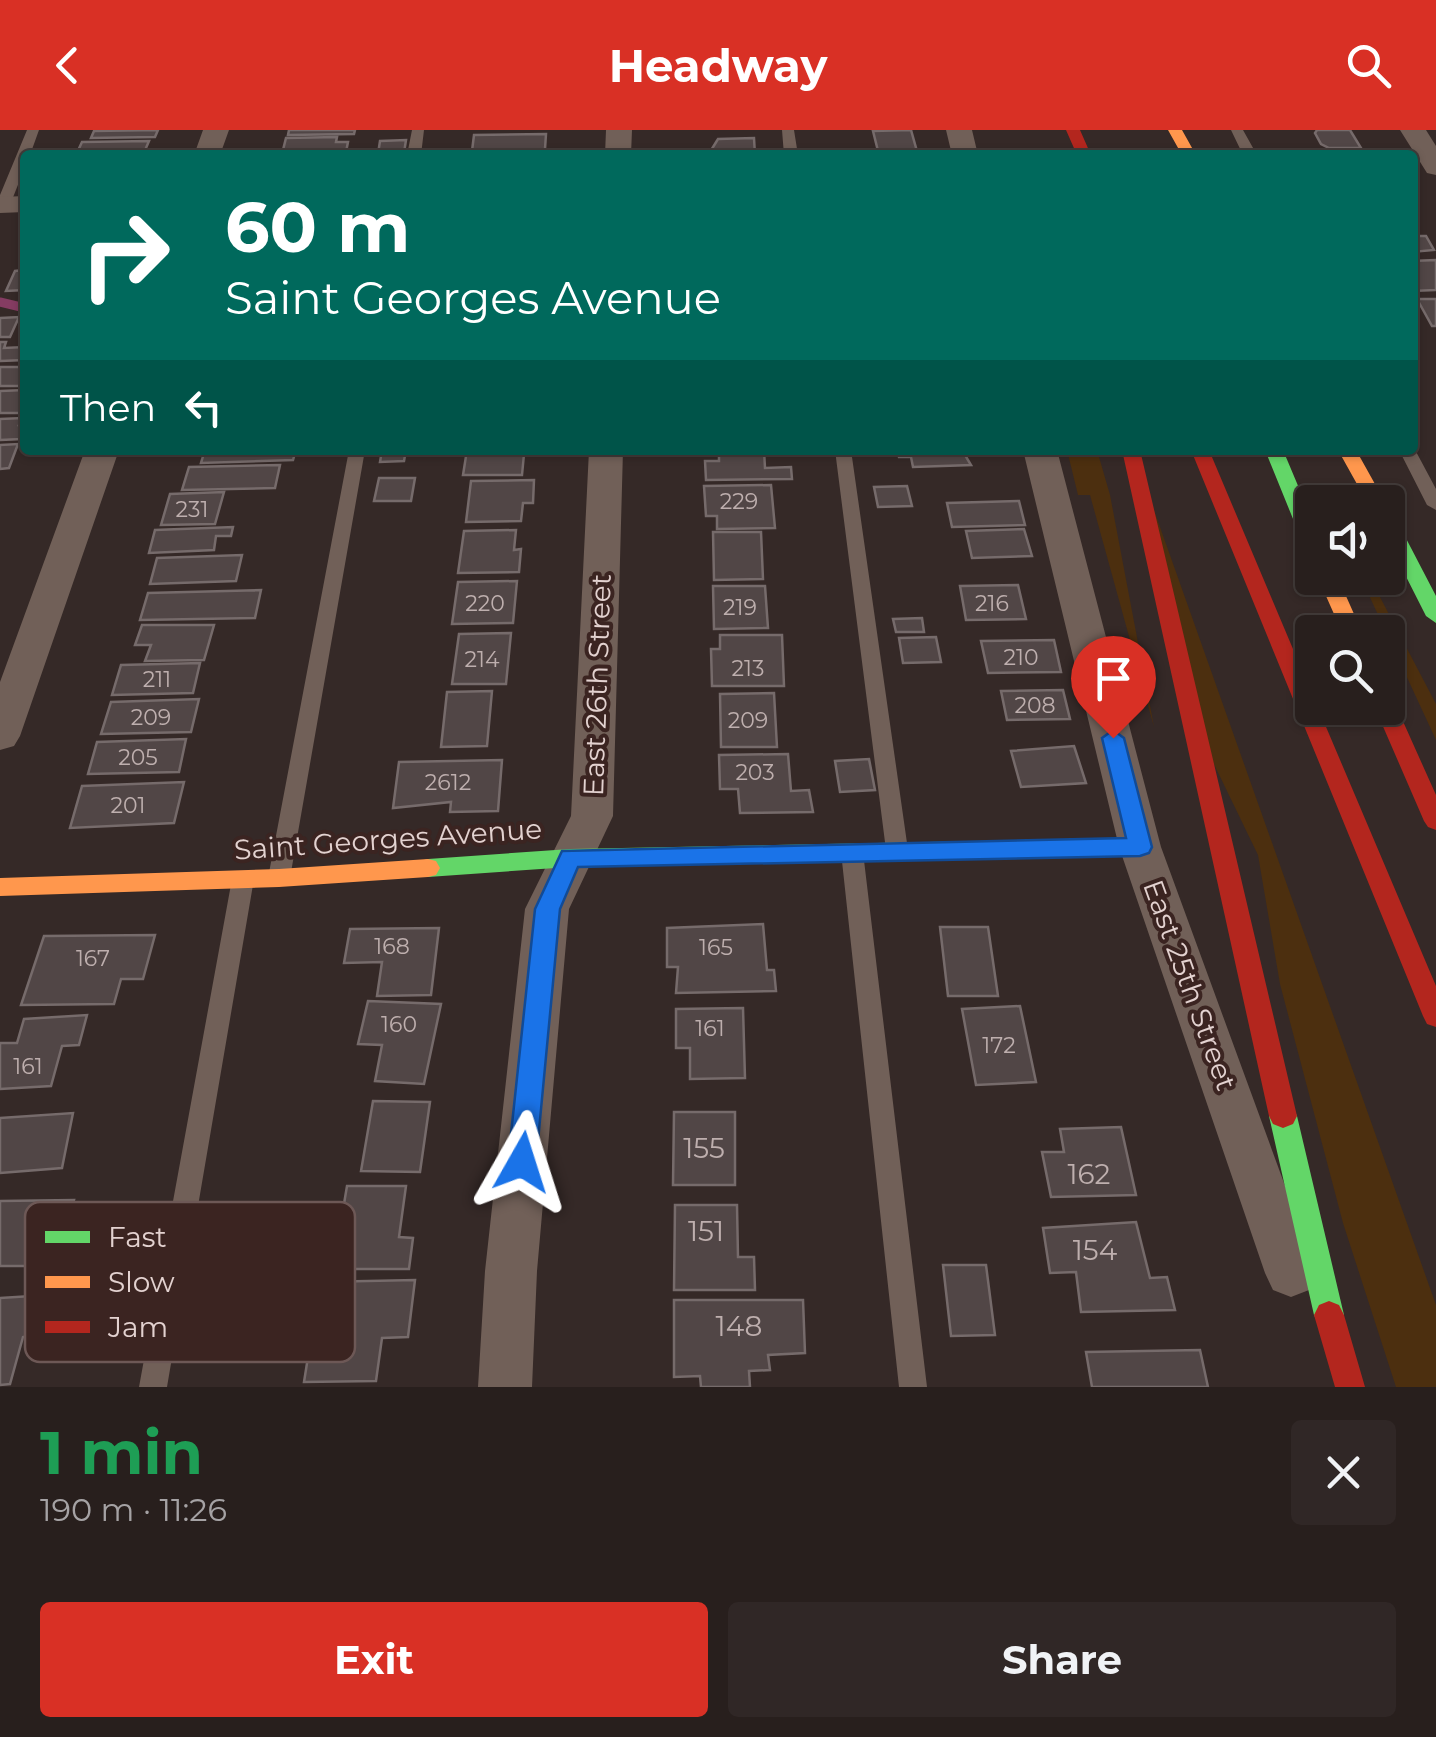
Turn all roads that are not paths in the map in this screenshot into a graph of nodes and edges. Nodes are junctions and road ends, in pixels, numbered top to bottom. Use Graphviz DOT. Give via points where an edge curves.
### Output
graph roads {
  1 [pos="1413,130"];
  2 [pos="1436,166"];
  3 [pos="20,172"];
  4 [pos="10,205"];
  5 [pos="100,455"];
  6 [pos="356,455"];
  7 [pos="606,455"];
  8 [pos="843,455"];
  9 [pos="1041,455"];
  10 [pos="1132,455"];
  11 [pos="1202,455"];
  12 [pos="1276,455"];
  13 [pos="1350,455"];
  14 [pos="1410,455"];
  15 [pos="1367,485"];
  16 [pos="1295,500"];
  17 [pos="1436,505"];
  18 [pos="1405,556"];
  19 [pos="1436,616"];
  20 [pos="1394,725"];
  21 [pos="0,736"];
  22 [pos="1436,820"];
  23 [pos="1140,847"];
  24 [pos="852,850"];
  25 [pos="898,850"];
  26 [pos="570,858"];
  27 [pos="244,878"];
  28 [pos="279,878"];
  29 [pos="0,887"];
  30 [pos="1436,1016"];
  31 [pos="186,1202"];
  32 [pos="1329,1315"];
  33 [pos="157,1362"];
  34 [pos="153,1387"];
  35 [pos="504,1387"];
  36 [pos="913,1387"];
  37 [pos="1350,1387"];
  1 -- 2 [label="street"];
  3 -- 4 [label="lane"];
  5 -- 21 [label="street"];
  6 -- 28 [label="lane"];
  7 -- 26 [label="street, East 26th Street" via="592,816"];
  8 -- 25 [label="lane"];
  9 -- 23 [label="street, East 25th Street"];
  10 -- 32 [label="main road"];
  11 -- 30 [label="main road"];
  12 -- 16 [label="main road"];
  13 -- 15 [label="main road"];
  14 -- 17 [label="lane"];
  18 -- 19 [label="main road"];
  20 -- 22 [label="main road"];
  23 -- 25 [label="main road, Saint Georges Avenue"];
  23 -- 32 [label="street, East 25th Street" via="1292,1275"];
  24 -- 25 [label="main road, Saint Georges Avenue"];
  24 -- 26 [label="main road, Saint Georges Avenue"];
  24 -- 36 [label="lane"];
  26 -- 28 [label="main road, Saint Georges Avenue"];
  26 -- 35 [label="street, East 26th Street" via="547,909"];
  27 -- 28 [label="main road, Saint Georges Avenue"];
  27 -- 29 [label="main road, Saint Georges Avenue"];
  27 -- 31 [label="lane"];
  32 -- 37 [label="main road, East 25th Street"];
  33 -- 34 [label="lane"];
}
